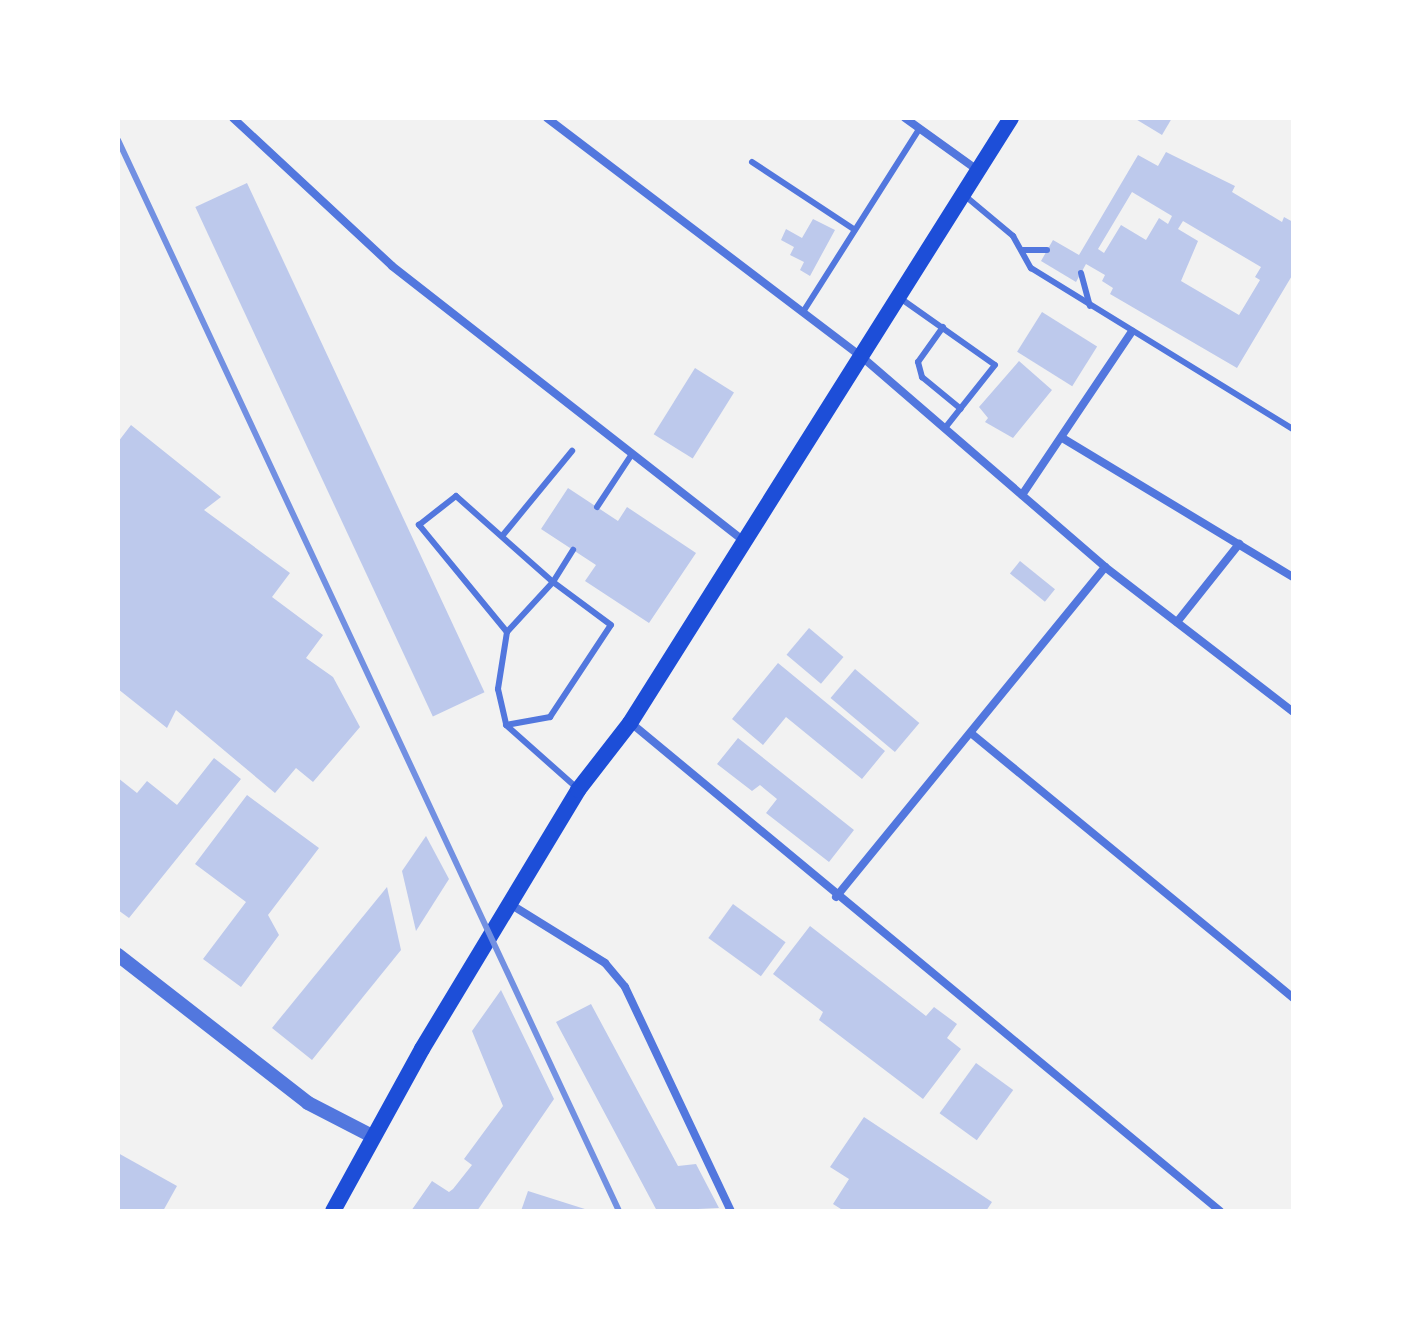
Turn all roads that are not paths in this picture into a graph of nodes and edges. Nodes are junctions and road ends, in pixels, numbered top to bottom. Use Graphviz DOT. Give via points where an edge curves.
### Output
graph roads {
  1 [pos="233,118"];
  2 [pos="547,118"];
  3 [pos="905,118"];
  4 [pos="1011,118"];
  5 [pos="919,129"];
  6 [pos="752,162"];
  7 [pos="976,169"];
  8 [pos="961,193"];
  9 [pos="855,230"];
  10 [pos="1023,250"];
  11 [pos="1047,250"];
  12 [pos="1081,273"];
  13 [pos="899,297"];
  14 [pos="1090,306"];
  15 [pos="803,312"];
  16 [pos="943,327"];
  17 [pos="1132,331"];
  18 [pos="862,357"];
  19 [pos="961,409"];
  20 [pos="945,428"];
  21 [pos="1293,429"];
  22 [pos="1064,439"];
  23 [pos="572,451"];
  24 [pos="632,454"];
  25 [pos="1022,495"];
  26 [pos="597,507"];
  27 [pos="503,535"];
  28 [pos="745,542"];
  29 [pos="1239,544"];
  30 [pos="573,550"];
  31 [pos="1105,567"];
  32 [pos="1293,577"];
  33 [pos="553,582"];
  34 [pos="1177,622"];
  35 [pos="507,632"];
  36 [pos="1293,712"];
  37 [pos="630,723"];
  38 [pos="506,725"];
  39 [pos="972,734"];
  40 [pos="578,790"];
  41 [pos="836,897"];
  42 [pos="510,904"];
  43 [pos="118,955"];
  44 [pos="1293,998"];
  45 [pos="372,1136"];
  46 [pos="333,1211"];
  47 [pos="731,1211"];
  48 [pos="1220,1211"];
  1 -- 24 [label="street" via="392,266"];
  2 -- 15 [label="street"];
  3 -- 5 [label="street"];
  4 -- 7 [label="main road"];
  5 -- 7 [label="street"];
  5 -- 9 [label="lane"];
  6 -- 9 [label="lane"];
  7 -- 8 [label="main road"];
  8 -- 10 [label="lane"];
  8 -- 13 [label="main road"];
  9 -- 15 [label="lane"];
  10 -- 11 [label="lane"];
  10 -- 14 [label="lane" via="1031,268"];
  12 -- 14 [label="lane"];
  13 -- 16 [label="lane"];
  13 -- 18 [label="main road"];
  14 -- 17 [label="lane"];
  15 -- 18 [label="street"];
  16 -- 19 [label="lane" via="918,362 922,377"];
  16 -- 19 [label="lane" via="995,365"];
  17 -- 21 [label="lane"];
  17 -- 22 [label="street"];
  18 -- 20 [label="street"];
  18 -- 28 [label="main road"];
  19 -- 20 [label="lane"];
  20 -- 25 [label="street"];
  22 -- 25 [label="street"];
  22 -- 29 [label="street"];
  23 -- 27 [label="lane"];
  24 -- 26 [label="lane"];
  24 -- 28 [label="street"];
  25 -- 31 [label="street"];
  27 -- 33 [label="lane"];
  27 -- 35 [label="lane" via="456,496 419,525"];
  28 -- 37 [label="main road"];
  29 -- 32 [label="street"];
  29 -- 34 [label="street"];
  30 -- 33 [label="lane"];
  31 -- 34 [label="street"];
  31 -- 39 [label="street"];
  33 -- 35 [label="lane"];
  33 -- 38 [label="lane" via="611,625 550,717"];
  34 -- 36 [label="street"];
  35 -- 38 [label="lane" via="498,689"];
  37 -- 40 [label="main road"];
  37 -- 41 [label="street"];
  38 -- 40 [label="lane"];
  39 -- 41 [label="street"];
  39 -- 44 [label="street"];
  40 -- 42 [label="main road"];
  41 -- 48 [label="street"];
  42 -- 45 [label="main road"];
  42 -- 47 [label="street" via="605,963 625,987"];
  43 -- 45 [label="street" via="308,1103"];
  45 -- 46 [label="main road"];
}
